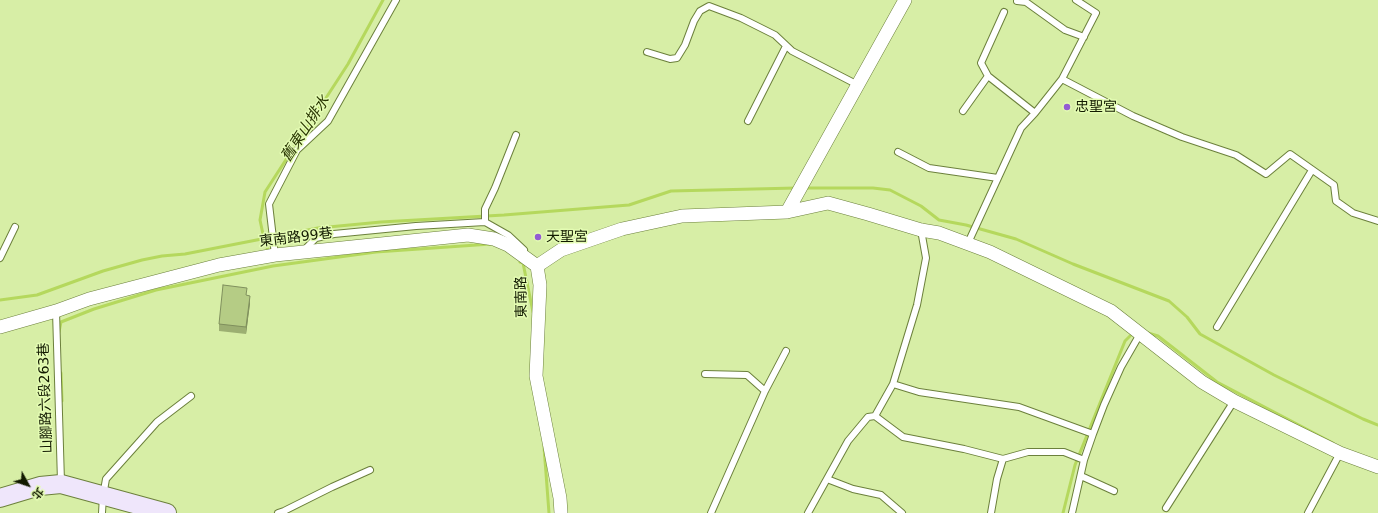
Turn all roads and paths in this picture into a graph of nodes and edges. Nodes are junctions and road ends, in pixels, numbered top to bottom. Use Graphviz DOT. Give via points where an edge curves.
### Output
graph roads {
  1 [pos="396,0"];
  2 [pos="905,0"];
  3 [pos="1076,0"];
  4 [pos="1017,1"];
  5 [pos="1004,12"];
  6 [pos="1084,37"];
  7 [pos="786,46"];
  8 [pos="647,52"];
  9 [pos="988,76"];
  10 [pos="1062,79"];
  11 [pos="858,85"];
  12 [pos="964,111"];
  13 [pos="1035,113"];
  14 [pos="748,121"];
  15 [pos="516,135"];
  16 [pos="898,152"];
  17 [pos="1312,170"];
  18 [pos="998,178"];
  19 [pos="787,212"];
  20 [pos="1378,221"];
  21 [pos="485,222"];
  22 [pos="15,227"];
  23 [pos="921,230"];
  24 [pos="968,243"];
  25 [pos="302,252"];
  26 [pos="275,255"];
  27 [pos="0,258"];
  28 [pos="537,266"];
  29 [pos="56,311"];
  30 [pos="0,327"];
  31 [pos="1217,327"];
  32 [pos="1137,331"];
  33 [pos="786,351"];
  34 [pos="705,374"];
  35 [pos="893,384"];
  36 [pos="765,391"];
  37 [pos="191,396"];
  38 [pos="1234,401"];
  39 [pos="874,416"];
  40 [pos="1093,434"];
  41 [pos="1340,453"];
  42 [pos="1003,459"];
  43 [pos="1084,460"];
  44 [pos="1378,467"];
  45 [pos="370,470"];
  46 [pos="1081,476"];
  47 [pos="827,479"];
  48 [pos="61,484"];
  49 [pos="1114,491"];
  50 [pos="0,498"];
  51 [pos="102,504"];
  52 [pos="1166,508"];
  53 [pos="167,513"];
  54 [pos="278,513"];
  55 [pos="561,513"];
  56 [pos="711,513"];
  57 [pos="808,513"];
  58 [pos="902,513"];
  59 [pos="991,513"];
  60 [pos="1072,513"];
  61 [pos="1308,513"];
  1 -- 26 [label="lane" via="328,121 297,150 269,204"];
  2 -- 11 [label="street"];
  3 -- 6 [label="lane" via="1096,13"];
  4 -- 6 [label="lane" via="1026,2 1064,30"];
  5 -- 9 [label="lane" via="981,63"];
  6 -- 10 [label="lane"];
  7 -- 8 [label="lane" via="775,35 709,6 700,11 677,58 670,59"];
  7 -- 11 [label="lane"];
  7 -- 14 [label="lane"];
  9 -- 12 [label="lane"];
  9 -- 13 [label="lane"];
  10 -- 13 [label="lane"];
  10 -- 17 [label="lane" via="1182,137 1236,155 1266,174 1290,154"];
  11 -- 19 [label="street"];
  13 -- 18 [label="lane" via="1021,128"];
  15 -- 21 [label="lane" via="485,209"];
  16 -- 18 [label="lane" via="929,168"];
  17 -- 20 [label="lane" via="1334,185 1336,202 1353,213"];
  17 -- 31 [label="lane"];
  18 -- 24 [label="lane"];
  19 -- 23 [label="street, 東南路" via="828,203"];
  19 -- 28 [label="street, 東南路" via="682,216 622,229 561,250"];
  21 -- 25 [label="lane" via="334,234 316,238"];
  21 -- 28 [label="lane" via="508,235"];
  22 -- 27 [label="lane"];
  23 -- 24 [label="street, 東南路" via="940,233"];
  23 -- 35 [label="lane" via="926,258 917,305"];
  24 -- 32 [label="street, 東南路" via="1111,311"];
  25 -- 26 [label="street, 東南路99巷"];
  25 -- 28 [label="street, 東南路99巷" via="468,235 494,239 508,245"];
  26 -- 29 [label="street, 東南路99巷" via="218,265 89,299"];
  28 -- 55 [label="street, 東南路" via="540,285 536,376"];
  29 -- 30 [label="street, 東南路99巷"];
  29 -- 48 [label="lane, 山腳路六段263巷"];
  32 -- 38 [label="street, 東南路" via="1202,382"];
  32 -- 40 [label="lane"];
  33 -- 36 [label="lane"];
  34 -- 36 [label="lane" via="747,375"];
  35 -- 39 [label="lane"];
  35 -- 40 [label="lane" via="919,392 1019,407"];
  36 -- 56 [label="lane"];
  37 -- 51 [label="lane" via="157,422 106,479"];
  38 -- 41 [label="street, 東南路"];
  38 -- 52 [label="lane"];
  39 -- 42 [label="lane" via="903,437"];
  39 -- 47 [label="lane" via="868,416 848,441"];
  40 -- 43 [label="lane"];
  41 -- 44 [label="street, 東南路"];
  41 -- 61 [label="lane"];
  42 -- 43 [label="lane" via="1028,452 1064,452"];
  42 -- 59 [label="lane"];
  43 -- 46 [label="lane"];
  45 -- 54 [label="lane"];
  46 -- 49 [label="lane"];
  46 -- 60 [label="lane"];
  47 -- 57 [label="lane"];
  47 -- 58 [label="lane" via="853,489 881,495"];
  48 -- 50 [label="main road" via="40,486"];
  48 -- 51 [label="main road"];
  51 -- 53 [label="main road"];
}
